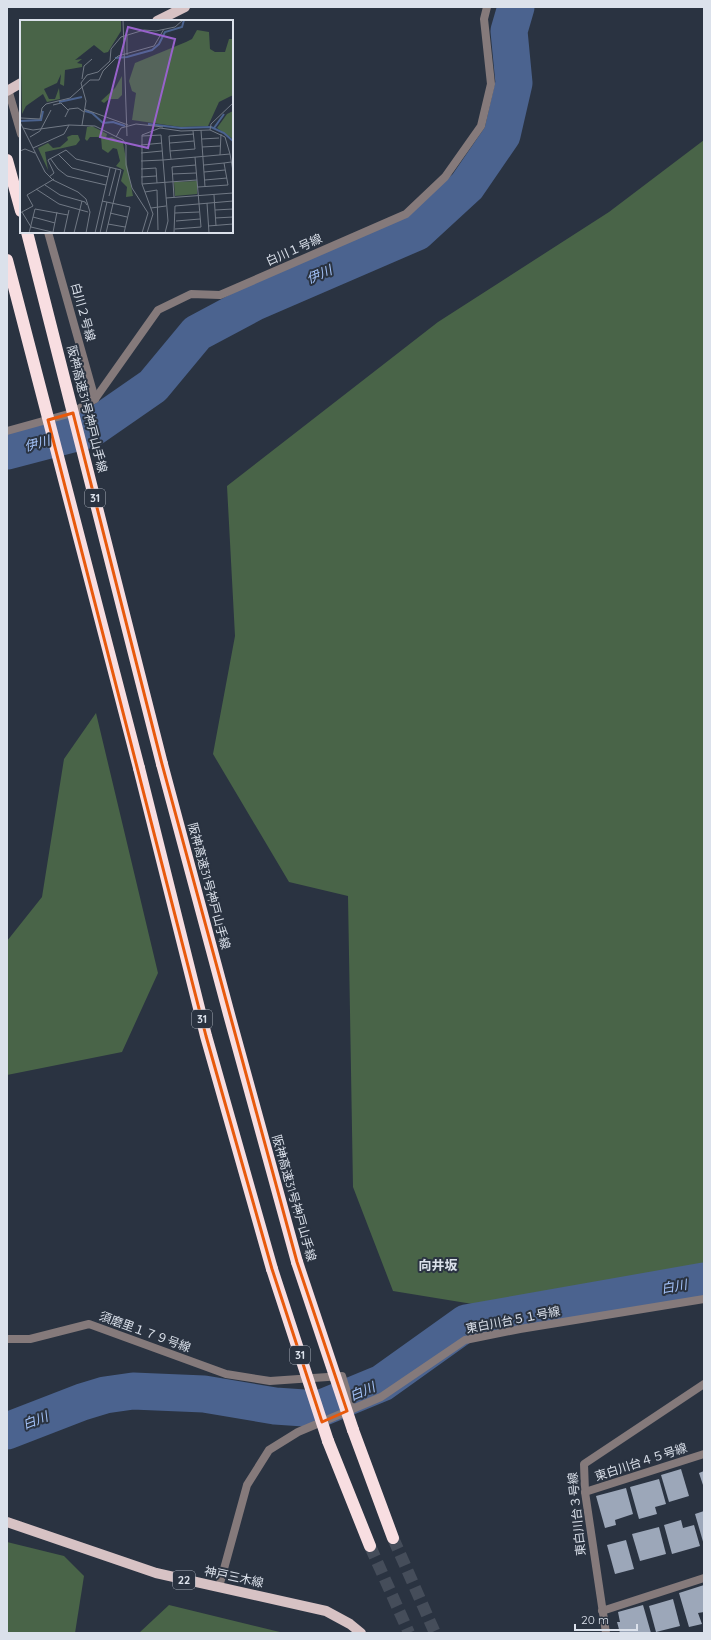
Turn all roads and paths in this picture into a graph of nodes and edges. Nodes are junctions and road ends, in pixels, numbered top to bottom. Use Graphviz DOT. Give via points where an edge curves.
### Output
graph roads {
  1 [pos="185,7"];
  2 [pos="487,7"];
  3 [pos="159,20"];
  4 [pos="20,84"];
  5 [pos="8,90"];
  6 [pos="20,131"];
  7 [pos="7,160"];
  8 [pos="20,207"];
  9 [pos="27,233"];
  10 [pos="48,233"];
  11 [pos="7,260"];
  12 [pos="95,399"];
  13 [pos="7,431"];
  14 [pos="704,1299"];
  15 [pos="7,1339"];
  16 [pos="704,1384"];
  17 [pos="352,1409"];
  18 [pos="704,1454"];
  19 [pos="585,1492"];
  20 [pos="7,1522"];
  21 [pos="393,1538"];
  22 [pos="370,1546"];
  23 [pos="704,1578"];
  24 [pos="219,1587"];
  25 [pos="602,1611"];
  26 [pos="361,1633"];
  27 [pos="606,1633"];
  1 -- 3 [label="main road"];
  2 -- 12 [label="street, 白川１号線" via="484,19 491,84 481,126 445,177 406,214 220,295 191,294 158,310"];
  4 -- 5 [label="main road"];
  5 -- 6 [label="street"];
  7 -- 8 [label="highway"];
  9 -- 21 [label="highway, 阪神高速31号神戸山手線 / 31, bridge" via="162,764 297,1262 353,1430"];
  10 -- 12 [label="street, 白川２号線"];
  11 -- 22 [label="highway, 31, bridge" via="206,1036 272,1268 328,1440"];
  12 -- 13 [label="street, 白川１号線" via="72,414"];
  14 -- 17 [label="street, 東白川台５１号線" via="466,1340 381,1397"];
  15 -- 17 [label="street, 須磨里１７９号線" via="30,1339 89,1324 226,1374 270,1381 342,1376"];
  16 -- 19 [label="street, 東白川台３号線" via="584,1464"];
  17 -- 24 [label="street, 東白川台５１号線" via="298,1432 269,1450 247,1486"];
  18 -- 19 [label="street, 東白川台４５号線"];
  19 -- 25 [label="street, 東白川台３号線"];
  20 -- 24 [label="main road, 神戸三木線 / 22" via="156,1573"];
  23 -- 25 [label="street"];
  24 -- 26 [label="main road, 神戸三木線 / 22" via="326,1611"];
  25 -- 27 [label="street, 東白川台３号線"];
}
